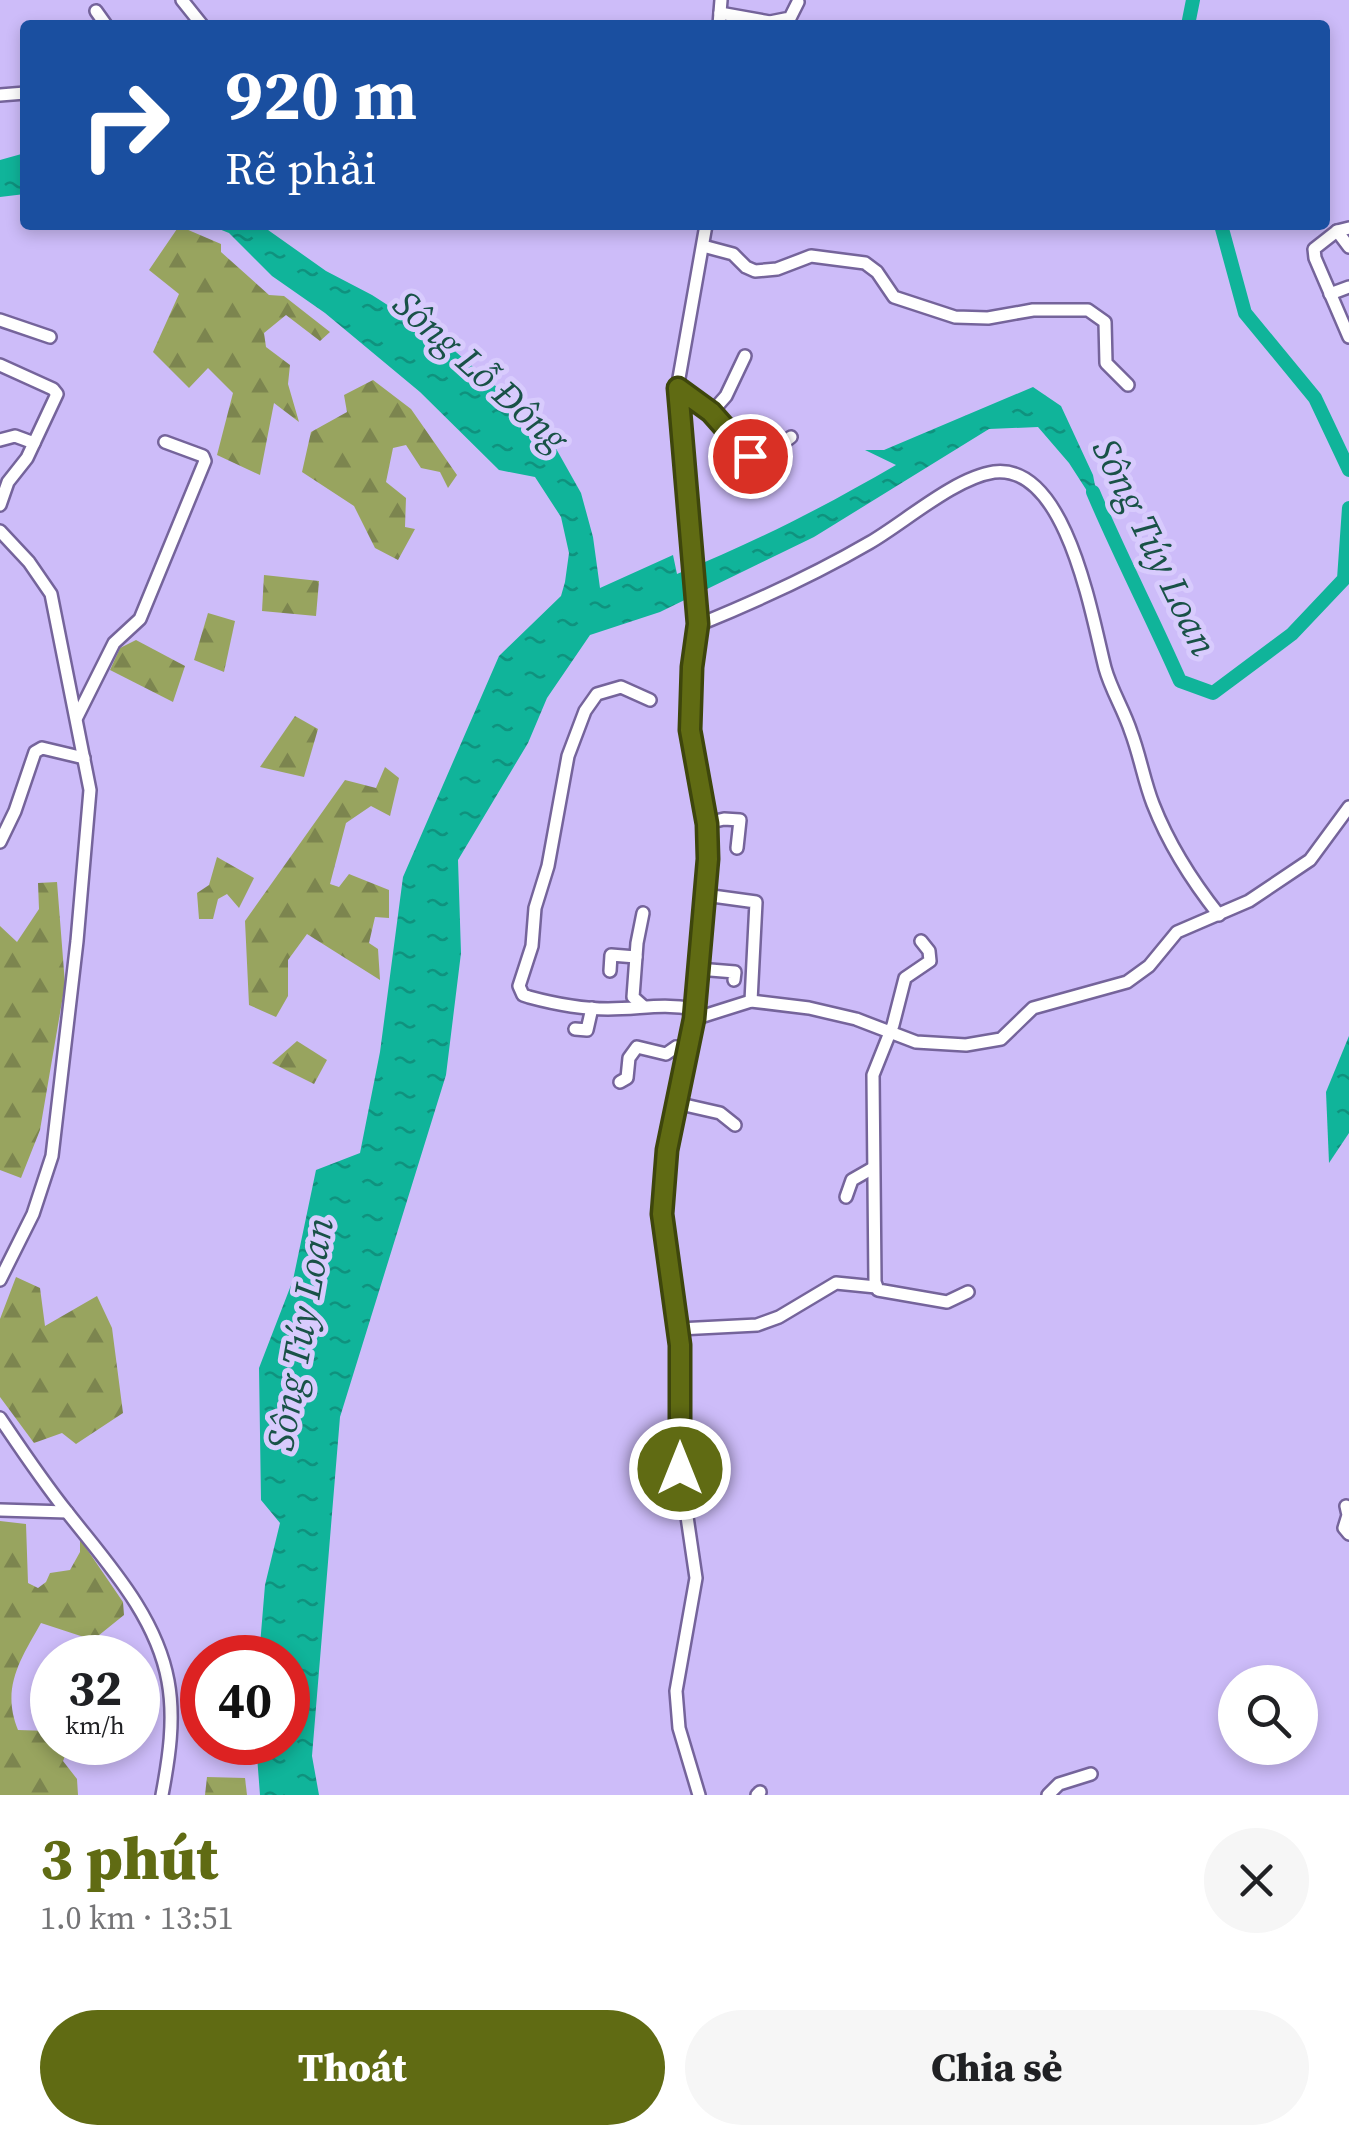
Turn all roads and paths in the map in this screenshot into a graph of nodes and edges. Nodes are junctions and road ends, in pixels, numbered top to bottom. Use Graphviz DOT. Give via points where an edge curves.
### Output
graph roads {
  1 [pos="182,0"];
  2 [pos="96,11"];
  3 [pos="720,13"];
  4 [pos="102,20"];
  5 [pos="198,20"];
  6 [pos="764,20"];
  7 [pos="705,230"];
  8 [pos="1343,230"];
  9 [pos="703,246"];
  10 [pos="1349,247"];
  11 [pos="1349,288"];
  12 [pos="1330,294"];
  13 [pos="0,320"];
  14 [pos="50,337"];
  15 [pos="1349,337"];
  16 [pos="746,356"];
  17 [pos="0,365"];
  18 [pos="1128,386"];
  19 [pos="678,388"];
  20 [pos="711,412"];
  21 [pos="791,437"];
  22 [pos="0,440"];
  23 [pos="165,442"];
  24 [pos="34,443"];
  25 [pos="0,504"];
  26 [pos="0,530"];
  27 [pos="698,624"];
  28 [pos="650,700"];
  29 [pos="78,717"];
  30 [pos="84,758"];
  31 [pos="1349,807"];
  32 [pos="707,824"];
  33 [pos="0,842"];
  34 [pos="737,848"];
  35 [pos="704,895"];
  36 [pos="644,912"];
  37 [pos="1218,915"];
  38 [pos="922,941"];
  39 [pos="636,957"];
  40 [pos="698,969"];
  41 [pos="610,971"];
  42 [pos="734,980"];
  43 [pos="751,1000"];
  44 [pos="642,1006"];
  45 [pos="592,1008"];
  46 [pos="695,1014"];
  47 [pos="575,1029"];
  48 [pos="889,1032"];
  49 [pos="686,1057"];
  50 [pos="620,1082"];
  51 [pos="676,1103"];
  52 [pos="735,1126"];
  53 [pos="873,1168"];
  54 [pos="846,1196"];
  55 [pos="0,1280"];
  56 [pos="876,1287"];
  57 [pos="968,1292"];
  58 [pos="679,1328"];
  59 [pos="0,1418"];
  60 [pos="0,1510"];
  61 [pos="1348,1510"];
  62 [pos="67,1512"];
  63 [pos="1349,1534"];
  64 [pos="1091,1774"];
  65 [pos="162,1795"];
  66 [pos="699,1795"];
  67 [pos="1048,1795"];
  1 -- 5 [label="street"];
  2 -- 4 [label="street"];
  3 -- 6 [label="street"];
  7 -- 9 [label="street"];
  8 -- 10 [label="street"];
  8 -- 12 [label="street" via="1314,249"];
  9 -- 18 [label="street" via="734,254 755,270 812,256 865,263 894,297 954,317 1088,310 1104,322 1106,363"];
  9 -- 19 [label="street"];
  11 -- 12 [label="street"];
  12 -- 15 [label="street"];
  13 -- 14 [label="street"];
  16 -- 20 [label="street"];
  17 -- 24 [label="street" via="58,394"];
  19 -- 20 [label="street"];
  19 -- 27 [label="street"];
  20 -- 21 [label="street" via="750,456 766,456"];
  22 -- 24 [label="street" via="9,435"];
  23 -- 29 [label="street" via="205,461 140,620 114,642"];
  24 -- 25 [label="street"];
  26 -- 29 [label="street" via="51,594"];
  27 -- 32 [label="street" via="690,730"];
  27 -- 37 [label="street" via="772,595 967,483 995,472 1039,486 1080,565 1106,671 1154,806 1188,876"];
  28 -- 45 [label="street" via="620,686 597,694 586,711 568,756 520,986 529,998"];
  29 -- 30 [label="street"];
  30 -- 33 [label="street" via="35,752"];
  30 -- 55 [label="street" via="90,790 78,941 52,1156"];
  31 -- 37 [label="street" via="1310,860"];
  32 -- 34 [label="street" via="742,818"];
  32 -- 35 [label="street"];
  35 -- 40 [label="street"];
  35 -- 43 [label="street" via="756,902"];
  36 -- 39 [label="street"];
  37 -- 48 [label="street" via="1177,932 1127,982 1033,1008 1001,1039 916,1042"];
  38 -- 48 [label="street" via="930,962 906,976"];
  39 -- 41 [label="street" via="611,955"];
  39 -- 44 [label="street" via="633,997"];
  40 -- 42 [label="street" via="735,972"];
  40 -- 46 [label="street"];
  43 -- 46 [label="street"];
  43 -- 48 [label="street" via="810,1008"];
  44 -- 45 [label="street"];
  44 -- 46 [label="street" via="667,1004"];
  45 -- 47 [label="street" via="587,1030"];
  46 -- 49 [label="street"];
  48 -- 53 [label="street" via="873,1075"];
  49 -- 50 [label="street" via="676,1047 668,1054 637,1047"];
  49 -- 51 [label="street"];
  51 -- 52 [label="street" via="720,1113"];
  51 -- 58 [label="street" via="662,1214"];
  53 -- 54 [label="street" via="852,1180"];
  53 -- 56 [label="street"];
  56 -- 57 [label="street" via="947,1302"];
  56 -- 58 [label="street" via="836,1283 757,1325"];
  58 -- 66 [label="street" via="680,1469 696,1578 676,1691"];
  59 -- 62 [label="street"];
  60 -- 62 [label="street"];
  61 -- 63 [label="street"];
  62 -- 65 [label="street" via="97,1546 160,1648 172,1746"];
  64 -- 67 [label="street" via="1058,1784"];
}
